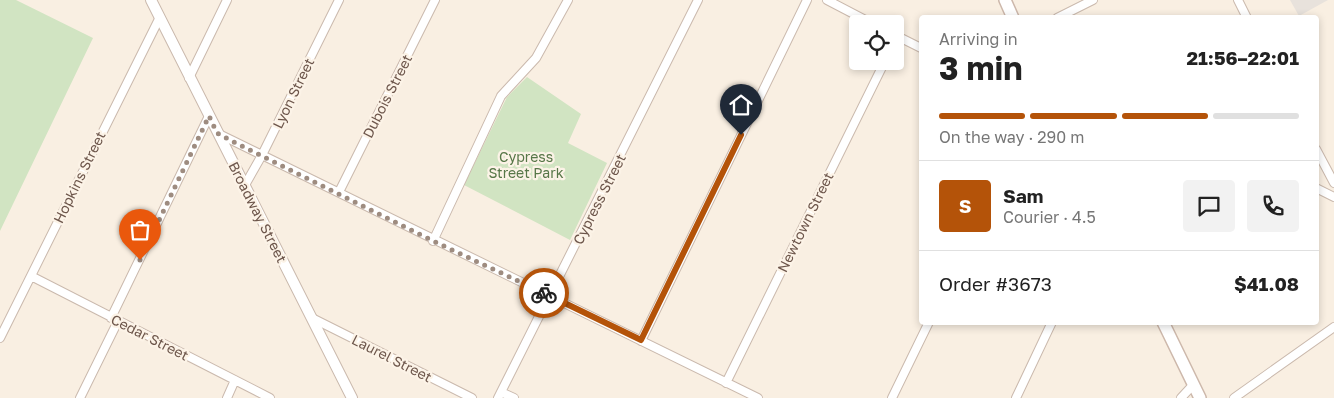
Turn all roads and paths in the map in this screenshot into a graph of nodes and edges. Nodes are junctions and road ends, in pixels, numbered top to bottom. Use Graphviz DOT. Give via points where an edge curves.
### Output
graph roads {
  1 [pos="151,0"];
  2 [pos="227,0"];
  3 [pos="339,0"];
  4 [pos="435,0"];
  5 [pos="568,0"];
  6 [pos="698,0"];
  7 [pos="807,0"];
  8 [pos="827,0"];
  9 [pos="1005,0"];
  10 [pos="1093,0"];
  11 [pos="1238,0"];
  12 [pos="855,15"];
  13 [pos="1012,15"];
  14 [pos="1063,15"];
  15 [pos="1246,15"];
  16 [pos="160,17"];
  17 [pos="904,41"];
  18 [pos="919,47"];
  19 [pos="881,70"];
  20 [pos="189,78"];
  21 [pos="209,116"];
  22 [pos="217,133"];
  23 [pos="1319,155"];
  24 [pos="262,156"];
  25 [pos="1334,183"];
  26 [pos="245,185"];
  27 [pos="1319,190"];
  28 [pos="338,192"];
  29 [pos="1334,197"];
  30 [pos="433,241"];
  31 [pos="31,276"];
  32 [pos="550,296"];
  33 [pos="312,318"];
  34 [pos="115,319"];
  35 [pos="928,325"];
  36 [pos="1051,325"];
  37 [pos="1164,325"];
  38 [pos="1334,327"];
  39 [pos="0,338"];
  40 [pos="641,340"];
  41 [pos="235,380"];
  42 [pos="726,383"];
  43 [pos="1192,386"];
  44 [pos="500,395"];
  45 [pos="80,398"];
  46 [pos="227,398"];
  47 [pos="270,398"];
  48 [pos="352,398"];
  49 [pos="472,398"];
  50 [pos="514,398"];
  51 [pos="758,398"];
  52 [pos="892,398"];
  53 [pos="1016,398"];
  54 [pos="1181,398"];
  55 [pos="1200,398"];
  56 [pos="1234,398"];
  1 -- 16 [label="street, Broadway Street"];
  2 -- 20 [label="street"];
  3 -- 24 [label="street, Lyon Street"];
  4 -- 28 [label="street, Dubois Street"];
  5 -- 30 [label="street" via="536,58 500,96"];
  6 -- 32 [label="street, Cypress Street"];
  7 -- 40 [label="street"];
  8 -- 12 [label="street"];
  9 -- 13 [label="main road"];
  10 -- 14 [label="street"];
  11 -- 15 [label="street"];
  16 -- 20 [label="street, Broadway Street"];
  16 -- 31 [label="street, Hopkins Street"];
  17 -- 18 [label="street"];
  19 -- 42 [label="street, Newtown Street"];
  20 -- 21 [label="street, Broadway Street"];
  21 -- 22 [label="street, Broadway Street"];
  21 -- 34 [label="street"];
  22 -- 24 [label="street"];
  22 -- 26 [label="street, Broadway Street"];
  23 -- 25 [label="street"];
  24 -- 26 [label="street, Lyon Street"];
  24 -- 28 [label="street"];
  26 -- 33 [label="street, Broadway Street"];
  27 -- 29 [label="street"];
  28 -- 30 [label="street"];
  30 -- 32 [label="street"];
  31 -- 34 [label="street, Cedar Street"];
  31 -- 39 [label="street, Hopkins Street"];
  32 -- 40 [label="street"];
  32 -- 44 [label="street, Cypress Street"];
  33 -- 48 [label="street, Broadway Street"];
  33 -- 49 [label="street, Laurel Street"];
  34 -- 41 [label="street, Cedar Street"];
  34 -- 45 [label="street"];
  35 -- 52 [label="street"];
  36 -- 53 [label="street"];
  37 -- 43 [label="main road"];
  38 -- 56 [label="street"];
  40 -- 42 [label="street"];
  41 -- 46 [label="street"];
  41 -- 47 [label="street, Cedar Street"];
  42 -- 51 [label="street"];
  43 -- 54 [label="street"];
  43 -- 55 [label="main road"];
  44 -- 50 [label="street"];
}
